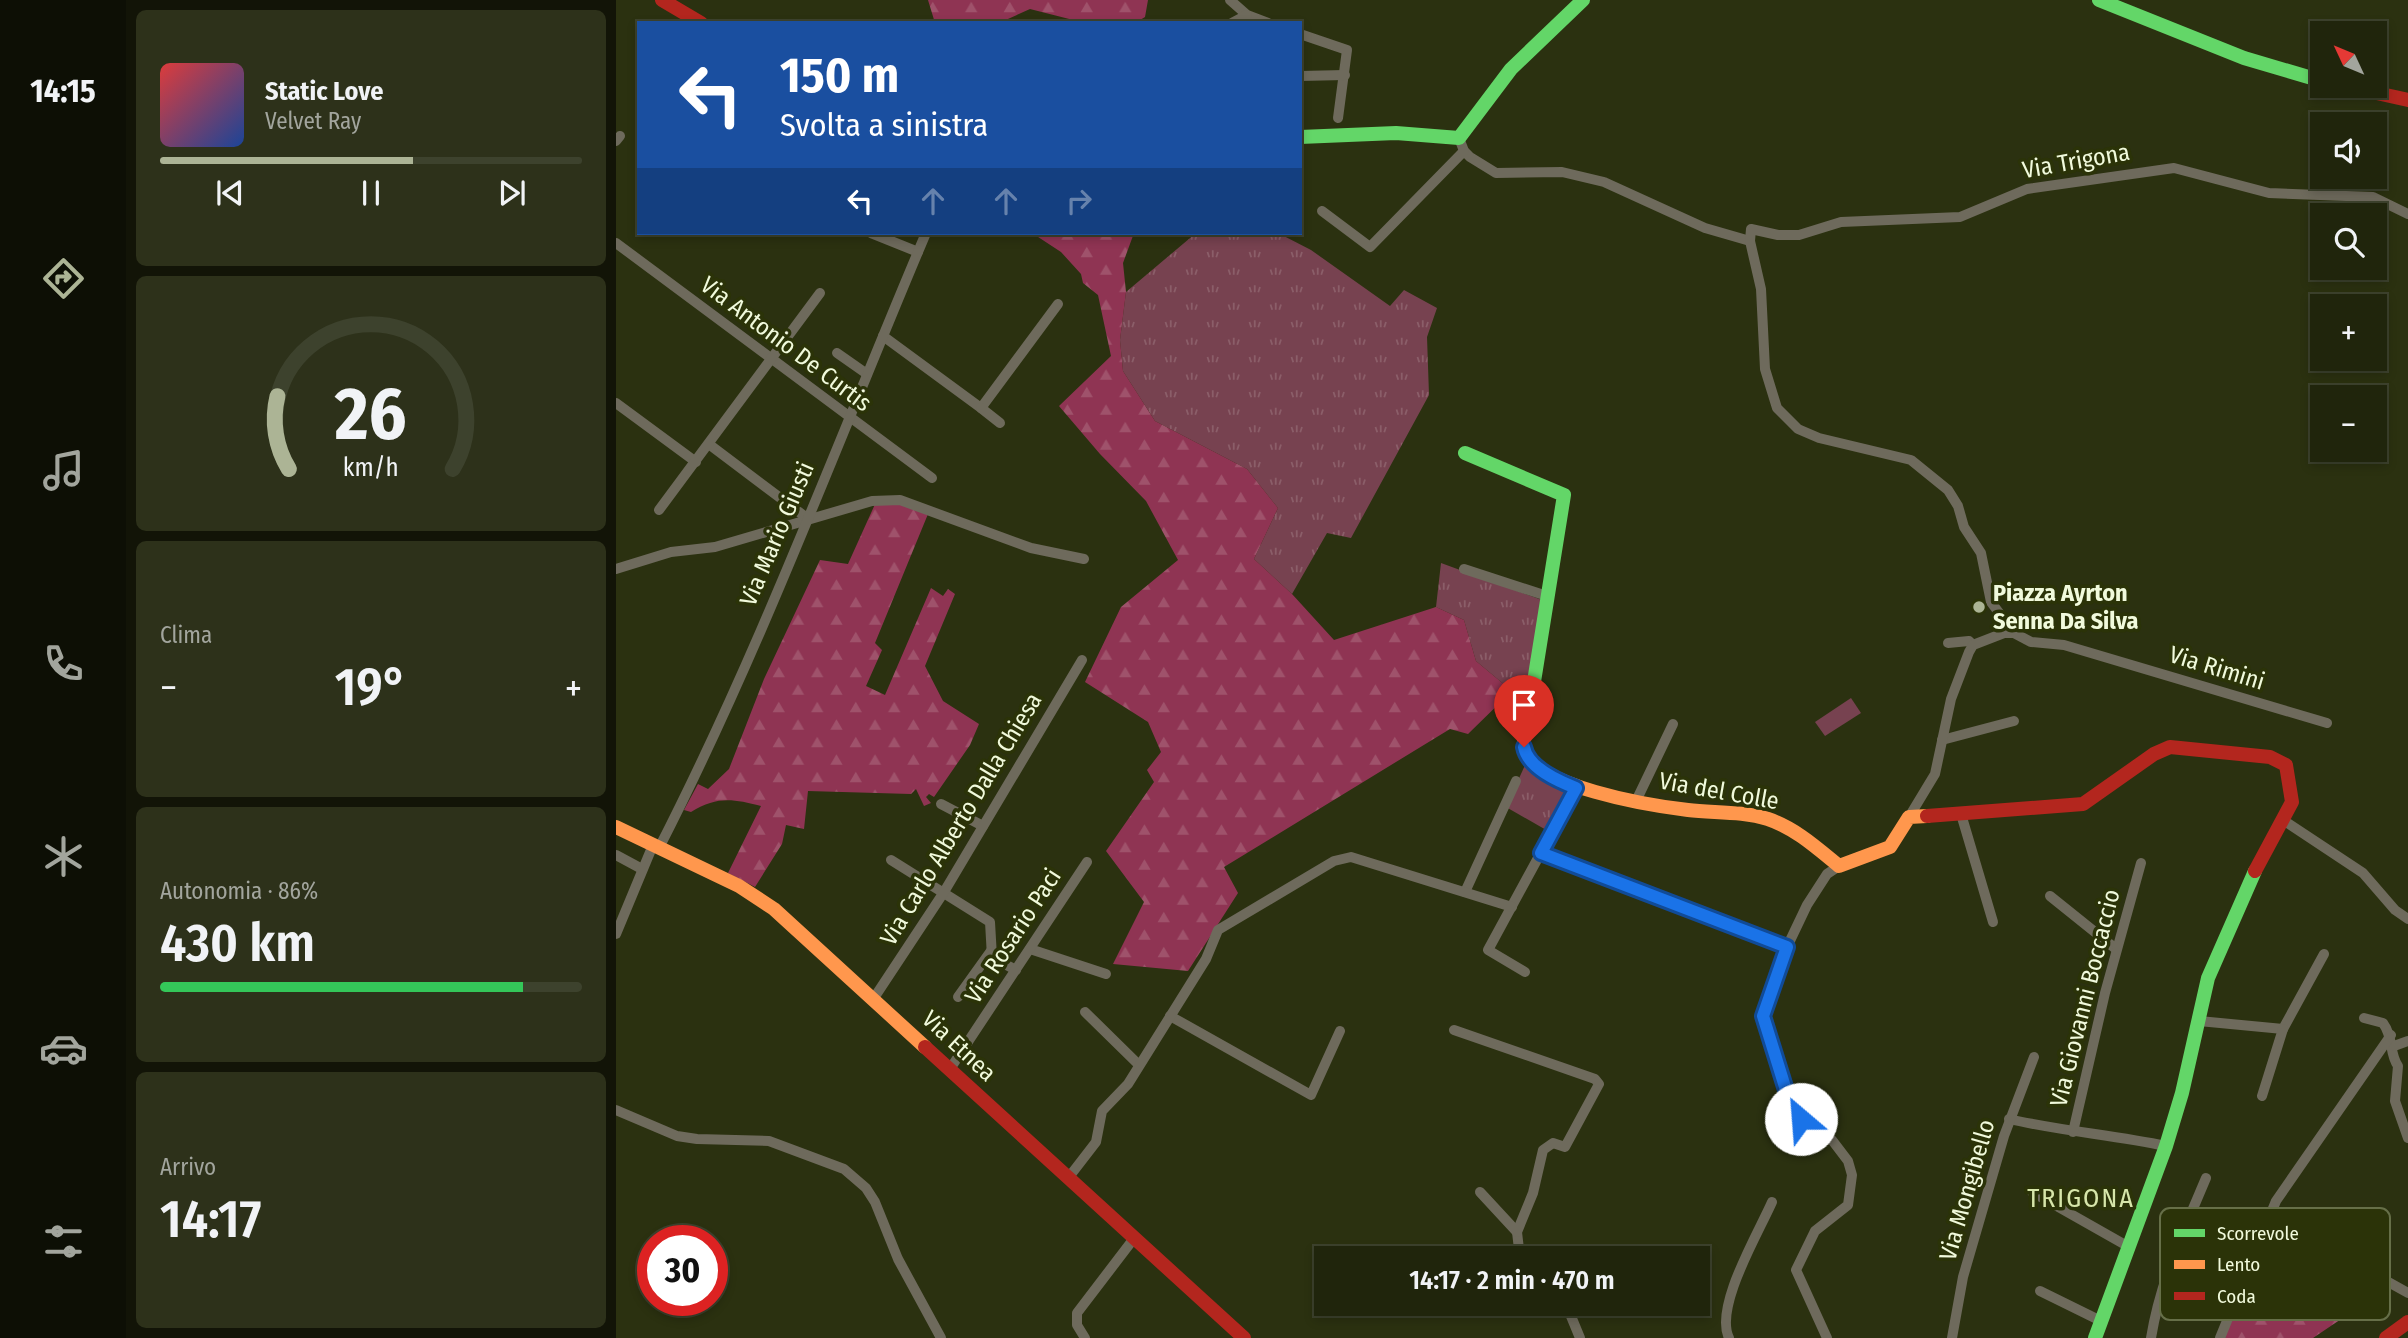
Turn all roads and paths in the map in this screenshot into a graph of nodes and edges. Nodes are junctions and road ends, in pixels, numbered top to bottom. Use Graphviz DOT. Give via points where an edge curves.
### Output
graph roads {
  1 [pos="662,0"];
  2 [pos="1230,0"];
  3 [pos="1583,0"];
  4 [pos="2099,0"];
  5 [pos="1247,15"];
  6 [pos="698,21"];
  7 [pos="1236,21"];
  8 [pos="1263,21"];
  9 [pos="1302,35"];
  10 [pos="1345,75"];
  11 [pos="1302,76"];
  12 [pos="2310,77"];
  13 [pos="2387,95"];
  14 [pos="2408,100"];
  15 [pos="1338,118"];
  16 [pos="1302,136"];
  17 [pos="1461,144"];
  18 [pos="1322,211"];
  19 [pos="2408,214"];
  20 [pos="876,235"];
  21 [pos="925,235"];
  22 [pos="1751,235"];
  23 [pos="616,243"];
  24 [pos="918,252"];
  25 [pos="820,293"];
  26 [pos="1058,304"];
  27 [pos="883,336"];
  28 [pos="837,353"];
  29 [pos="771,359"];
  30 [pos="867,374"];
  31 [pos="616,403"];
  32 [pos="981,408"];
  33 [pos="849,417"];
  34 [pos="1000,423"];
  35 [pos="710,445"];
  36 [pos="1465,453"];
  37 [pos="696,462"];
  38 [pos="932,478"];
  39 [pos="659,510"];
  40 [pos="807,518"];
  41 [pos="1084,559"];
  42 [pos="1464,569"];
  43 [pos="616,570"];
  44 [pos="1547,596"];
  45 [pos="2014,633"];
  46 [pos="1948,643"];
  47 [pos="1973,645"];
  48 [pos="1082,660"];
  49 [pos="2014,722"];
  50 [pos="2327,723"];
  51 [pos="1673,724"];
  52 [pos="1942,740"];
  53 [pos="1516,781"];
  54 [pos="1576,788"];
  55 [pos="1637,799"];
  56 [pos="941,804"];
  57 [pos="1961,814"];
  58 [pos="1909,817"];
  59 [pos="2283,820"];
  60 [pos="983,826"];
  61 [pos="616,827"];
  62 [pos="656,846"];
  63 [pos="1541,853"];
  64 [pos="616,855"];
  65 [pos="891,860"];
  66 [pos="1087,862"];
  67 [pos="1839,866"];
  68 [pos="642,869"];
  69 [pos="2139,869"];
  70 [pos="944,892"];
  71 [pos="1465,892"];
  72 [pos="2050,896"];
  73 [pos="1513,907"];
  74 [pos="2408,919"];
  75 [pos="1993,922"];
  76 [pos="616,934"];
  77 [pos="1787,947"];
  78 [pos="1030,949"];
  79 [pos="2116,950"];
  80 [pos="991,951"];
  81 [pos="2324,954"];
  82 [pos="1016,970"];
  83 [pos="1525,972"];
  84 [pos="1106,974"];
  85 [pos="958,997"];
  86 [pos="874,998"];
  87 [pos="1085,1012"];
  88 [pos="1170,1016"];
  89 [pos="2364,1018"];
  90 [pos="2199,1021"];
  91 [pos="2283,1029"];
  92 [pos="1454,1030"];
  93 [pos="1340,1031"];
  94 [pos="2392,1041"];
  95 [pos="2408,1041"];
  96 [pos="2034,1057"];
  97 [pos="1138,1064"];
  98 [pos="950,1069"];
  99 [pos="2262,1096"];
  100 [pos="616,1110"];
  101 [pos="2009,1119"];
  102 [pos="2073,1132"];
  103 [pos="2408,1139"];
  104 [pos="2166,1146"];
  105 [pos="1069,1177"];
  106 [pos="2206,1178"];
  107 [pos="1480,1192"];
  108 [pos="2032,1192"];
  109 [pos="1772,1202"];
  110 [pos="2194,1208"];
  111 [pos="2273,1208"];
  112 [pos="1517,1233"];
  113 [pos="1135,1237"];
  114 [pos="1519,1246"];
  115 [pos="2129,1247"];
  116 [pos="2390,1283"];
  117 [pos="2040,1291"];
  118 [pos="2408,1293"];
  119 [pos="2160,1303"];
  120 [pos="1571,1316"];
  121 [pos="2227,1320"];
  122 [pos="2101,1321"];
  123 [pos="2408,1322"];
  124 [pos="941,1338"];
  125 [pos="1085,1338"];
  126 [pos="1244,1338"];
  127 [pos="1580,1338"];
  128 [pos="1729,1338"];
  129 [pos="1827,1338"];
  130 [pos="1952,1338"];
  131 [pos="2095,1338"];
  132 [pos="2151,1338"];
  133 [pos="2220,1338"];
  134 [pos="2386,1338"];
  1 -- 6 [label="street"];
  2 -- 5 [label="street"];
  3 -- 17 [label="street" via="1511,69"];
  4 -- 12 [label="street" via="2244,58"];
  5 -- 7 [label="street"];
  5 -- 8 [label="street"];
  9 -- 10 [label="street" via="1347,50"];
  10 -- 11 [label="street"];
  10 -- 15 [label="street"];
  13 -- 14 [label="street"];
  16 -- 17 [label="street" via="1396,133"];
  17 -- 18 [label="street" via="1370,247"];
  17 -- 22 [label="street, Via Trigona" via="1496,173 1562,172 1604,182 1694,224"];
  19 -- 22 [label="street, Via Trigona" via="2373,197 2269,192 2174,168 2026,189 1960,217 1841,222 1799,235"];
  20 -- 24 [label="street"];
  21 -- 24 [label="street, Via Mario Giusti"];
  22 -- 45 [label="street" via="1761,289 1765,369 1777,408 1798,429 1819,438 1911,460 1948,490 1981,553 1992,602"];
  23 -- 29 [label="street, Via Antonio De Curtis"];
  24 -- 27 [label="street, Via Mario Giusti"];
  25 -- 29 [label="street"];
  26 -- 32 [label="street"];
  27 -- 30 [label="street, Via Mario Giusti"];
  27 -- 32 [label="street"];
  28 -- 30 [label="street"];
  29 -- 33 [label="street, Via Antonio De Curtis"];
  29 -- 35 [label="street"];
  30 -- 33 [label="street, Via Mario Giusti"];
  31 -- 37 [label="street"];
  32 -- 34 [label="street"];
  33 -- 38 [label="street, Via Antonio De Curtis"];
  33 -- 40 [label="street, Via Mario Giusti"];
  35 -- 37 [label="street"];
  35 -- 40 [label="street"];
  36 -- 44 [label="street, Via del Colle" via="1564,495"];
  37 -- 39 [label="street"];
  40 -- 41 [label="street" via="872,501 900,500 1031,548"];
  40 -- 43 [label="street" via="715,547 671,552"];
  40 -- 62 [label="street, Via Mario Giusti" via="697,774"];
  42 -- 44 [label="street"];
  44 -- 54 [label="street, Via del Colle" via="1524,747 1549,775"];
  45 -- 47 [label="street"];
  45 -- 50 [label="street, Via Rimini" via="2031,642 2064,645"];
  46 -- 47 [label="street" via="1969,641"];
  47 -- 52 [label="street" via="1955,687"];
  48 -- 60 [label="street, Via Carlo Alberto Dalla Chiesa"];
  49 -- 52 [label="street"];
  51 -- 55 [label="street"];
  52 -- 58 [label="street" via="1935,774"];
  53 -- 71 [label="street"];
  54 -- 55 [label="street, Via del Colle"];
  54 -- 63 [label="street"];
  55 -- 67 [label="street, Via del Colle" via="1685,810 1766,818 1794,831"];
  56 -- 60 [label="street"];
  57 -- 58 [label="street"];
  57 -- 59 [label="street" via="2083,804 2170,747 2277,759 2286,765 2290,781 2292,802"];
  57 -- 75 [label="street"];
  58 -- 67 [label="street" via="1890,847"];
  59 -- 74 [label="street" via="2363,873"];
  59 -- 90 [label="street" via="2228,929 2208,978"];
  60 -- 70 [label="street, Via Carlo Alberto Dalla Chiesa"];
  61 -- 62 [label="street, Via Etnea"];
  62 -- 68 [label="street, Via Mario Giusti"];
  62 -- 86 [label="street, Via Etnea" via="751,893"];
  63 -- 73 [label="street"];
  63 -- 77 [label="street"];
  64 -- 68 [label="street"];
  65 -- 70 [label="street"];
  66 -- 78 [label="street, Via Rosario Paci"];
  67 -- 77 [label="street" via="1819,883"];
  68 -- 76 [label="street, Via Mario Giusti"];
  69 -- 79 [label="street, Via Giovanni Boccaccio"];
  70 -- 80 [label="street" via="990,922"];
  70 -- 86 [label="street, Via Carlo Alberto Dalla Chiesa"];
  71 -- 73 [label="street"];
  71 -- 88 [label="street" via="1352,857 1334,861 1219,930"];
  72 -- 79 [label="street"];
  73 -- 83 [label="street" via="1488,950"];
  77 -- 129 [label="street" via="1766,1003 1765,1026 1793,1111 1832,1140 1853,1175 1848,1205 1815,1231 1797,1270"];
  78 -- 82 [label="street, Via Rosario Paci"];
  78 -- 84 [label="street"];
  79 -- 102 [label="street, Via Giovanni Boccaccio"];
  80 -- 82 [label="street" via="994,960"];
  80 -- 85 [label="street"];
  81 -- 91 [label="street"];
  82 -- 98 [label="street, Via Rosario Paci"];
  86 -- 98 [label="street, Via Etnea"];
  87 -- 97 [label="street"];
  88 -- 93 [label="street" via="1311,1095"];
  88 -- 97 [label="street"];
  89 -- 94 [label="street" via="2383,1023"];
  90 -- 91 [label="street"];
  90 -- 104 [label="street"];
  91 -- 99 [label="street"];
  92 -- 112 [label="street" via="1600,1084 1565,1147 1553,1143 1543,1150"];
  94 -- 95 [label="street"];
  94 -- 103 [label="street" via="2399,1073 2395,1101"];
  94 -- 111 [label="street"];
  96 -- 101 [label="street, Via Mongibello"];
  97 -- 105 [label="street" via="1128,1084 1102,1111 1096,1142"];
  98 -- 105 [label="street, Via Etnea"];
  100 -- 124 [label="street" via="677,1136 769,1141 844,1169 875,1202 898,1259"];
  101 -- 102 [label="street"];
  101 -- 130 [label="street, Via Mongibello" via="1963,1277"];
  102 -- 104 [label="street"];
  104 -- 115 [label="street"];
  105 -- 113 [label="street, Via Etnea"];
  106 -- 110 [label="street"];
  107 -- 112 [label="street"];
  108 -- 115 [label="street"];
  109 -- 128 [label="street" via="1728,1301 1724,1319"];
  112 -- 114 [label="street"];
  113 -- 125 [label="street" via="1077,1313 1077,1325"];
  113 -- 126 [label="street, Via Etnea"];
  115 -- 122 [label="street"];
  116 -- 118 [label="street"];
  117 -- 122 [label="street"];
  119 -- 132 [label="street"];
  120 -- 127 [label="street"];
  121 -- 133 [label="street"];
  122 -- 131 [label="street"];
  123 -- 134 [label="street"];
}
